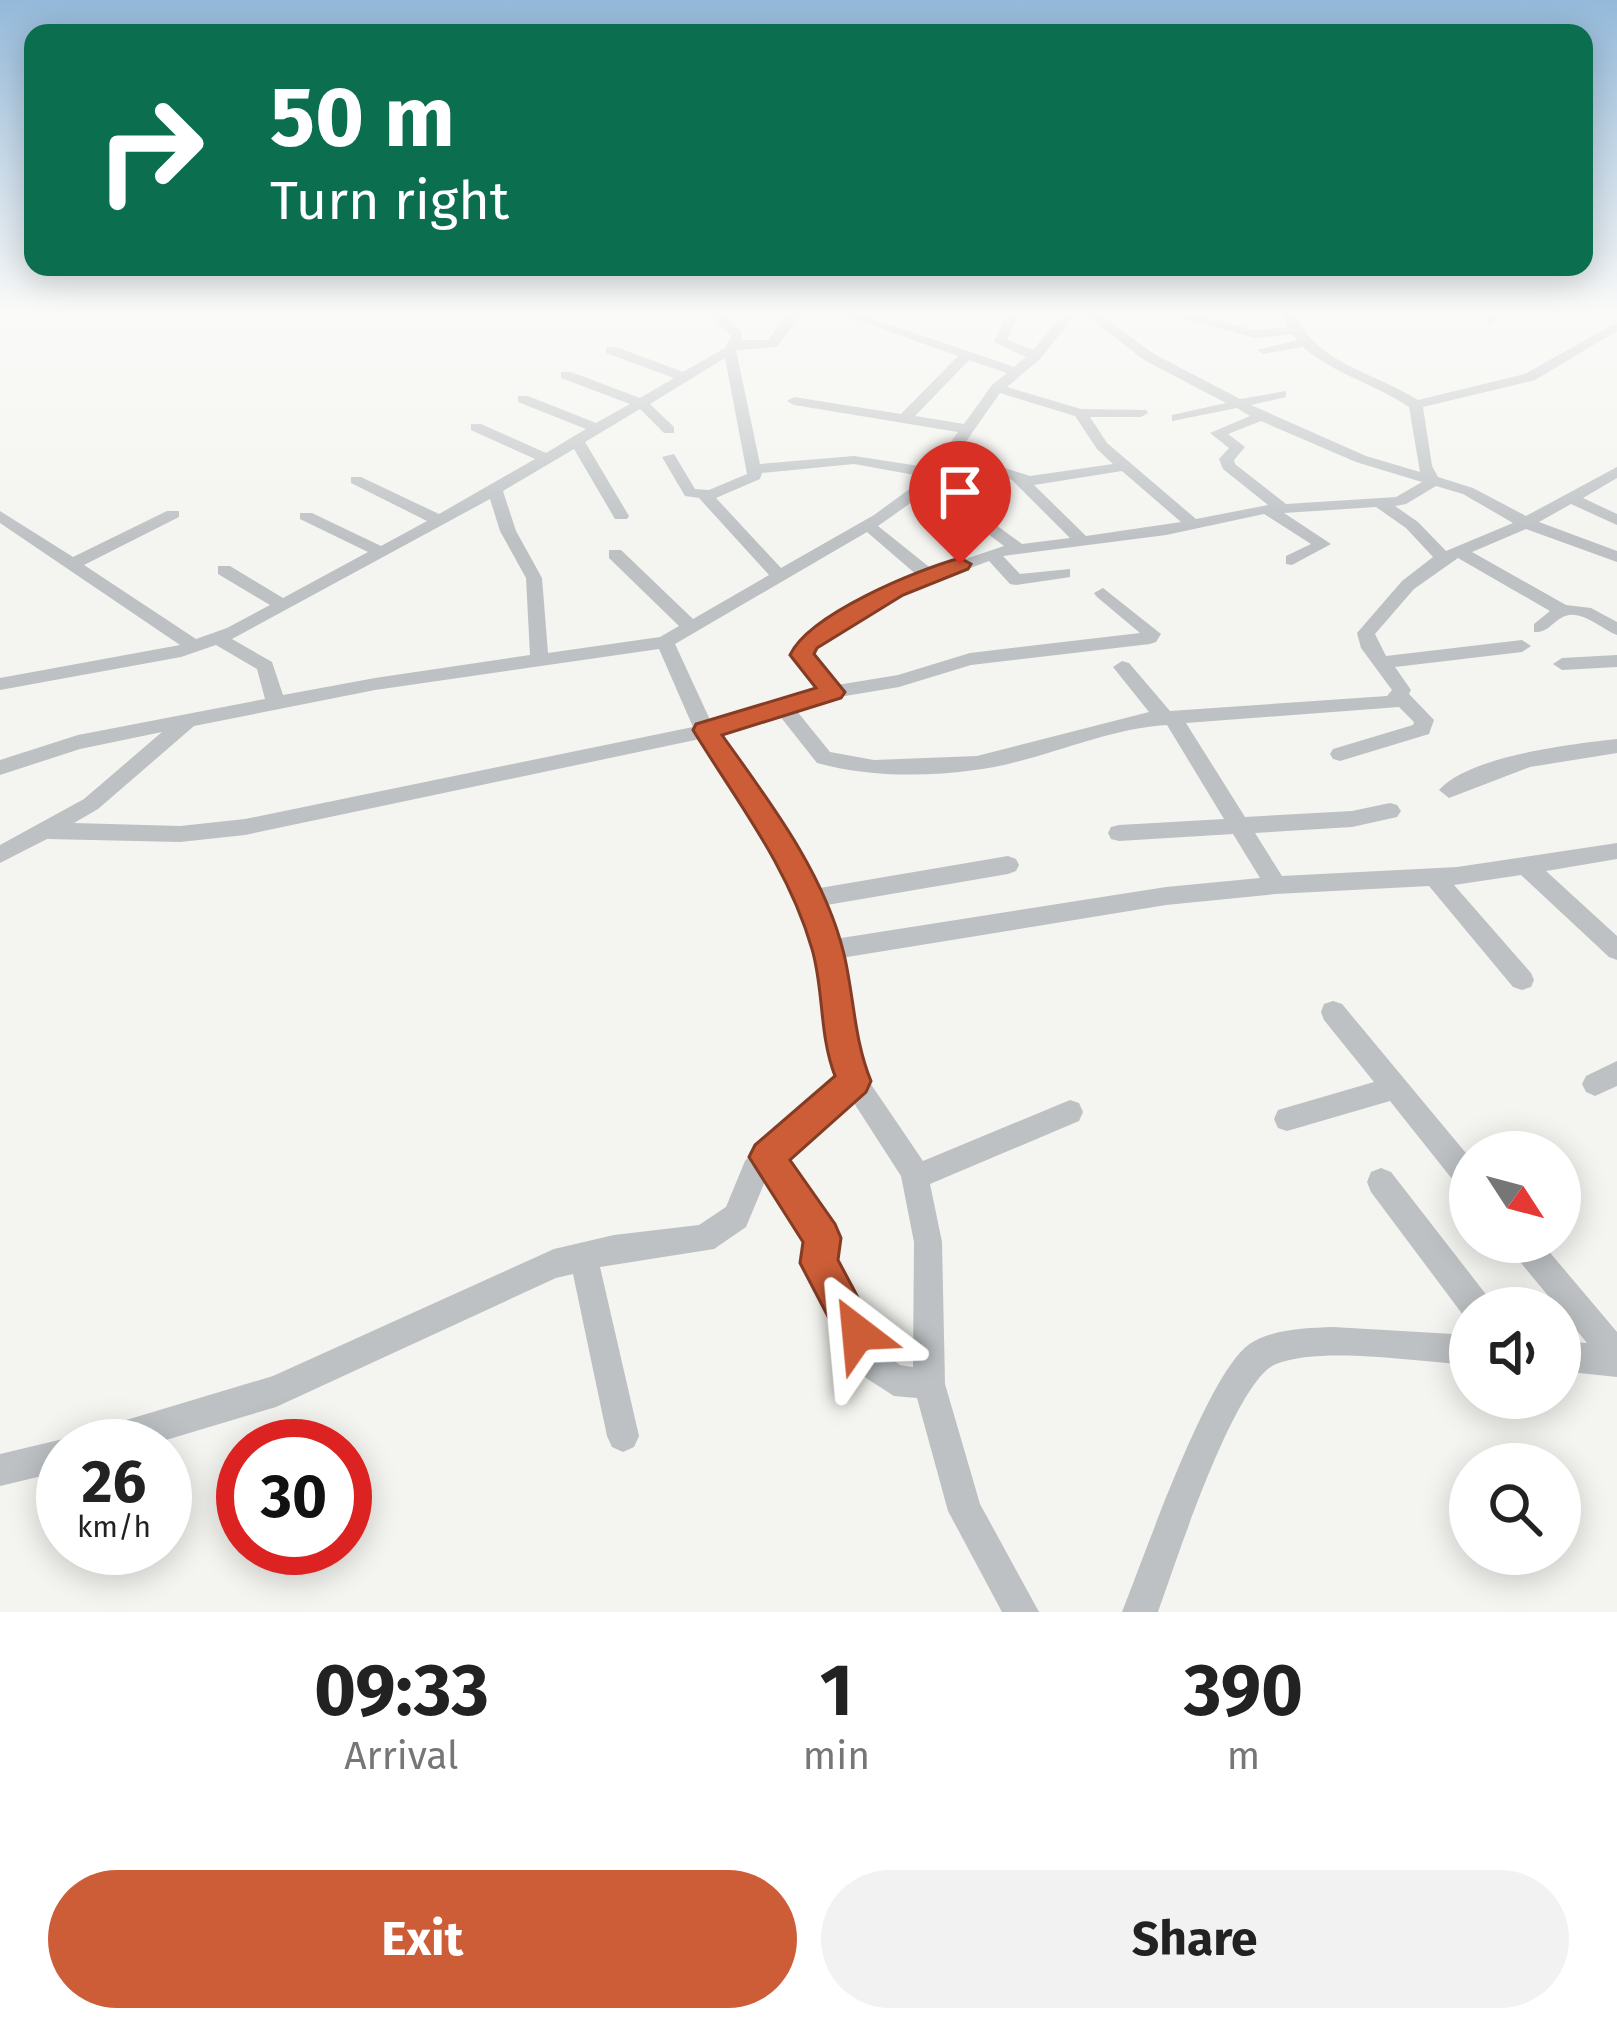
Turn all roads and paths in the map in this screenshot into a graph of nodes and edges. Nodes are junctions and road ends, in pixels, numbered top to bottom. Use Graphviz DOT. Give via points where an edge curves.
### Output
graph roads {
  1 [pos="605,389"];
  2 [pos="663,389"];
  3 [pos="741,389"];
  4 [pos="933,389"];
  5 [pos="996,389"];
  6 [pos="1001,389"];
  7 [pos="1210,389"];
  8 [pos="1385,389"];
  9 [pos="1478,389"];
  10 [pos="1281,394"];
  11 [pos="523,399"];
  12 [pos="794,401"];
  13 [pos="1234,402"];
  14 [pos="640,403"];
  15 [pos="1416,405"];
  16 [pos="1141,412"];
  17 [pos="1080,413"];
  18 [pos="1262,416"];
  19 [pos="1177,418"];
  20 [pos="904,419"];
  21 [pos="476,427"];
  22 [pos="597,429"];
  23 [pos="966,429"];
  24 [pos="669,430"];
  25 [pos="577,441"];
  26 [pos="951,455"];
  27 [pos="669,457"];
  28 [pos="547,459"];
  29 [pos="1127,466"];
  30 [pos="753,469"];
  31 [pos="1617,472"];
  32 [pos="1018,478"];
  33 [pos="934,479"];
  34 [pos="356,480"];
  35 [pos="1433,482"];
  36 [pos="495,490"];
  37 [pos="707,494"];
  38 [pos="1569,497"];
  39 [pos="1380,503"];
  40 [pos="1274,508"];
  41 [pos="172,514"];
  42 [pos="0,516"];
  43 [pos="306,516"];
  44 [pos="621,516"];
  45 [pos="440,520"];
  46 [pos="1617,520"];
  47 [pos="1526,523"];
  48 [pos="868,525"];
  49 [pos="1194,525"];
  50 [pos="1080,538"];
  51 [pos="1016,548"];
  52 [pos="382,552"];
  53 [pos="615,554"];
  54 [pos="992,554"];
  55 [pos="1451,554"];
  56 [pos="1617,556"];
  57 [pos="1292,560"];
  58 [pos="72,564"];
  59 [pos="224,570"];
  60 [pos="1064,573"];
  61 [pos="778,574"];
  62 [pos="928,575"];
  63 [pos="1103,593"];
  64 [pos="283,605"];
  65 [pos="1560,609"];
  66 [pos="692,628"];
  67 [pos="1540,628"];
  68 [pos="1617,629"];
  69 [pos="218,638"];
  70 [pos="665,642"];
  71 [pos="195,646"];
  72 [pos="1522,646"];
  73 [pos="1617,661"];
  74 [pos="540,662"];
  75 [pos="1381,663"];
  76 [pos="1562,664"];
  77 [pos="1122,667"];
  78 [pos="0,684"];
  79 [pos="832,692"];
  80 [pos="1400,697"];
  81 [pos="276,705"];
  82 [pos="784,708"];
  83 [pos="1168,717"];
  84 [pos="188,721"];
  85 [pos="705,730"];
  86 [pos="1615,749"];
  87 [pos="1340,754"];
  88 [pos="0,768"];
  89 [pos="1449,790"];
  90 [pos="1390,811"];
  91 [pos="1238,826"];
  92 [pos="48,831"];
  93 [pos="1119,833"];
  94 [pos="1617,851"];
  95 [pos="0,855"];
  96 [pos="1586,857"];
  97 [pos="1008,865"];
  98 [pos="1527,867"];
  99 [pos="1617,868"];
  100 [pos="1436,878"];
  101 [pos="1276,885"];
  102 [pos="807,899"];
  103 [pos="828,950"];
  104 [pos="1617,950"];
  105 [pos="1522,980"];
  106 [pos="1334,1012"];
  107 [pos="854,1081"];
  108 [pos="1394,1088"];
  109 [pos="1070,1112"];
  110 [pos="1287,1119"];
  111 [pos="1449,1154"];
  112 [pos="767,1157"];
  113 [pos="916,1177"];
  114 [pos="1381,1182"];
  115 [pos="583,1256"];
  116 [pos="1539,1263"];
  117 [pos="1461,1287"];
  118 [pos="1449,1349"];
  119 [pos="1581,1357"];
  120 [pos="1617,1359"];
  121 [pos="929,1384"];
  122 [pos="181,1419"];
  123 [pos="623,1436"];
  124 [pos="36,1461"];
  125 [pos="0,1470"];
  126 [pos="1022,1612"];
  127 [pos="1140,1612"];
  1 -- 14 [label="street"];
  2 -- 14 [label="street"];
  3 -- 30 [label="street"];
  4 -- 20 [label="street"];
  5 -- 23 [label="street"];
  6 -- 17 [label="street"];
  7 -- 13 [label="street"];
  8 -- 15 [label="street"];
  9 -- 15 [label="street"];
  10 -- 13 [label="street"];
  11 -- 22 [label="street"];
  12 -- 20 [label="street"];
  13 -- 18 [label="street"];
  13 -- 19 [label="street"];
  14 -- 22 [label="street"];
  14 -- 24 [label="street"];
  15 -- 35 [label="street"];
  16 -- 17 [label="street"];
  17 -- 29 [label="street"];
  18 -- 35 [label="street"];
  18 -- 40 [label="street" via="1216,433 1238,447 1228,466"];
  20 -- 23 [label="street"];
  21 -- 28 [label="street"];
  22 -- 25 [label="street"];
  23 -- 26 [label="street"];
  25 -- 28 [label="street"];
  25 -- 44 [label="street"];
  26 -- 32 [label="street"];
  26 -- 33 [label="street"];
  27 -- 37 [label="street" via="691,493"];
  28 -- 36 [label="street"];
  29 -- 32 [label="street"];
  29 -- 49 [label="street"];
  30 -- 33 [label="street" via="854,460"];
  30 -- 37 [label="street" via="749,482"];
  31 -- 38 [label="street"];
  32 -- 50 [label="street"];
  33 -- 48 [label="street"];
  33 -- 51 [label="street"];
  34 -- 45 [label="street"];
  35 -- 39 [label="street"];
  35 -- 47 [label="street" via="1468,490"];
  36 -- 45 [label="street"];
  36 -- 74 [label="street" via="534,578"];
  37 -- 61 [label="street"];
  38 -- 46 [label="street"];
  38 -- 47 [label="street"];
  39 -- 40 [label="street"];
  39 -- 55 [label="street"];
  40 -- 49 [label="street"];
  40 -- 57 [label="street" via="1323,544"];
  41 -- 58 [label="street"];
  42 -- 58 [label="street"];
  43 -- 52 [label="street"];
  45 -- 52 [label="street"];
  47 -- 55 [label="street"];
  47 -- 56 [label="street"];
  48 -- 61 [label="street"];
  48 -- 62 [label="street"];
  49 -- 50 [label="street"];
  50 -- 51 [label="street"];
  51 -- 54 [label="street"];
  52 -- 64 [label="street"];
  53 -- 66 [label="street"];
  54 -- 60 [label="street" via="1016,580"];
  54 -- 62 [label="street"];
  55 -- 65 [label="street"];
  55 -- 75 [label="street" via="1408,585 1366,633"];
  58 -- 71 [label="street"];
  59 -- 64 [label="street"];
  61 -- 66 [label="street"];
  62 -- 79 [label="street" via="803,648"];
  63 -- 79 [label="street" via="1150,638 970,659"];
  64 -- 69 [label="street"];
  65 -- 67 [label="street"];
  65 -- 68 [label="street"];
  66 -- 70 [label="street"];
  69 -- 71 [label="street"];
  69 -- 81 [label="street" via="265,666"];
  70 -- 74 [label="street"];
  70 -- 85 [label="street"];
  71 -- 78 [label="street"];
  72 -- 75 [label="street"];
  73 -- 76 [label="street"];
  74 -- 81 [label="street"];
  75 -- 80 [label="street"];
  77 -- 83 [label="street"];
  79 -- 82 [label="street"];
  80 -- 83 [label="street"];
  80 -- 87 [label="street" via="1424,720 1422,729"];
  81 -- 84 [label="street"];
  82 -- 83 [label="street" via="824,758 874,767 977,763"];
  82 -- 85 [label="street"];
  83 -- 91 [label="street"];
  84 -- 88 [label="street" via="78,742"];
  84 -- 92 [label="street"];
  85 -- 92 [label="street" via="245,827"];
  85 -- 102 [label="street" via="782,842"];
  86 -- 89 [label="street" via="1542,754"];
  90 -- 91 [label="street"];
  91 -- 93 [label="street"];
  91 -- 101 [label="street"];
  92 -- 95 [label="street"];
  94 -- 96 [label="street"];
  96 -- 98 [label="street"];
  96 -- 99 [label="street"];
  97 -- 102 [label="street"];
  98 -- 100 [label="street"];
  98 -- 104 [label="street"];
  100 -- 101 [label="street"];
  100 -- 105 [label="street"];
  101 -- 103 [label="street"];
  102 -- 103 [label="street"];
  103 -- 107 [label="street"];
  106 -- 108 [label="street"];
  107 -- 112 [label="street"];
  107 -- 113 [label="street"];
  108 -- 110 [label="street"];
  108 -- 111 [label="street"];
  109 -- 113 [label="street"];
  112 -- 115 [label="street" via="726,1228 704,1239"];
  112 -- 121 [label="street" via="822,1238 819,1263 877,1367 894,1381"];
  113 -- 121 [label="street" via="928,1242"];
  114 -- 117 [label="street"];
  115 -- 122 [label="street" via="294,1384"];
  115 -- 123 [label="street"];
  116 -- 120 [label="street"];
  118 -- 127 [label="street" via="1310,1343 1249,1364"];
  119 -- 120 [label="street"];
  121 -- 126 [label="street" via="965,1511"];
  124 -- 125 [label="street"];
}
